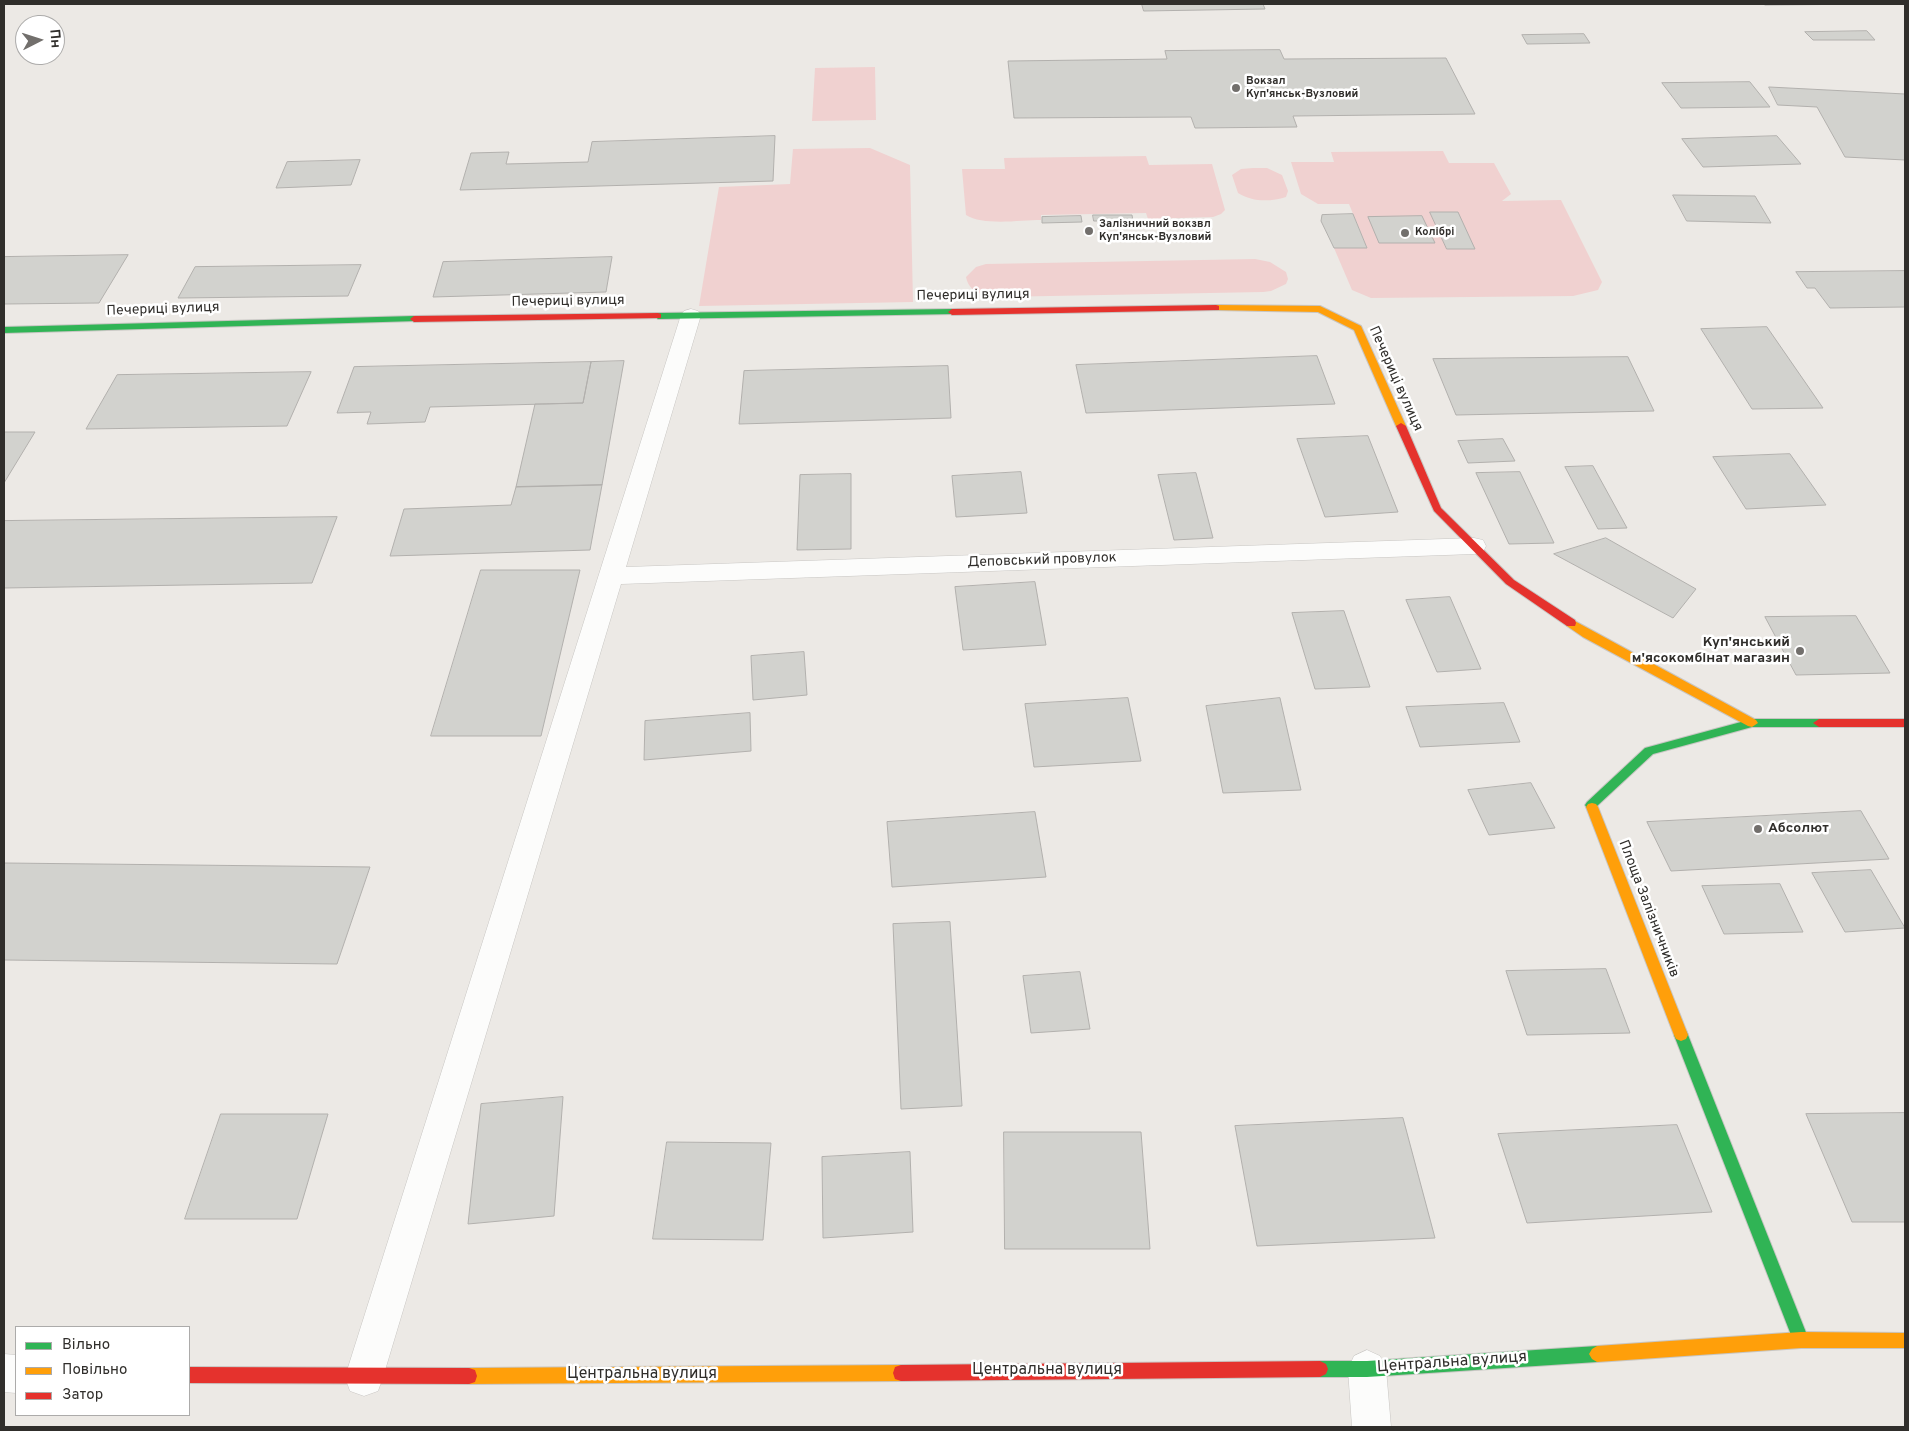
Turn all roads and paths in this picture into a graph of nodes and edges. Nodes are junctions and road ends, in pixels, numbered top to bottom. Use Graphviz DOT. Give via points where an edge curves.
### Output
graph roads {
  1 [pos="691,315"];
  2 [pos="4,330"];
  3 [pos="1474,546"];
  4 [pos="611,576"];
  5 [pos="1752,722"];
  6 [pos="1905,722"];
  7 [pos="1801,1340"];
  8 [pos="1905,1341"];
  9 [pos="1367,1368"];
  10 [pos="190,1375"];
  11 [pos="364,1377"];
  12 [pos="1372,1427"];
  1 -- 2 [label="street, Печериці вулиця"];
  1 -- 3 [label="street, Печериці вулиця" via="1320,309 1358,328 1437,509"];
  1 -- 4 [label="street"];
  3 -- 4 [label="street, Деповський провулок"];
  3 -- 5 [label="street, Печериці вулиця" via="1510,582 1588,634"];
  4 -- 11 [label="street"];
  5 -- 6 [label="street, Площа Залізничників"];
  5 -- 7 [label="street, Площа Залізничників" via="1649,751 1591,805"];
  7 -- 8 [label="street, Центральна вулиця"];
  7 -- 9 [label="street, Центральна вулиця"];
  9 -- 11 [label="street, Центральна вулиця"];
  9 -- 12 [label="street"];
  10 -- 11 [label="street, Центральна вулиця"];
}
